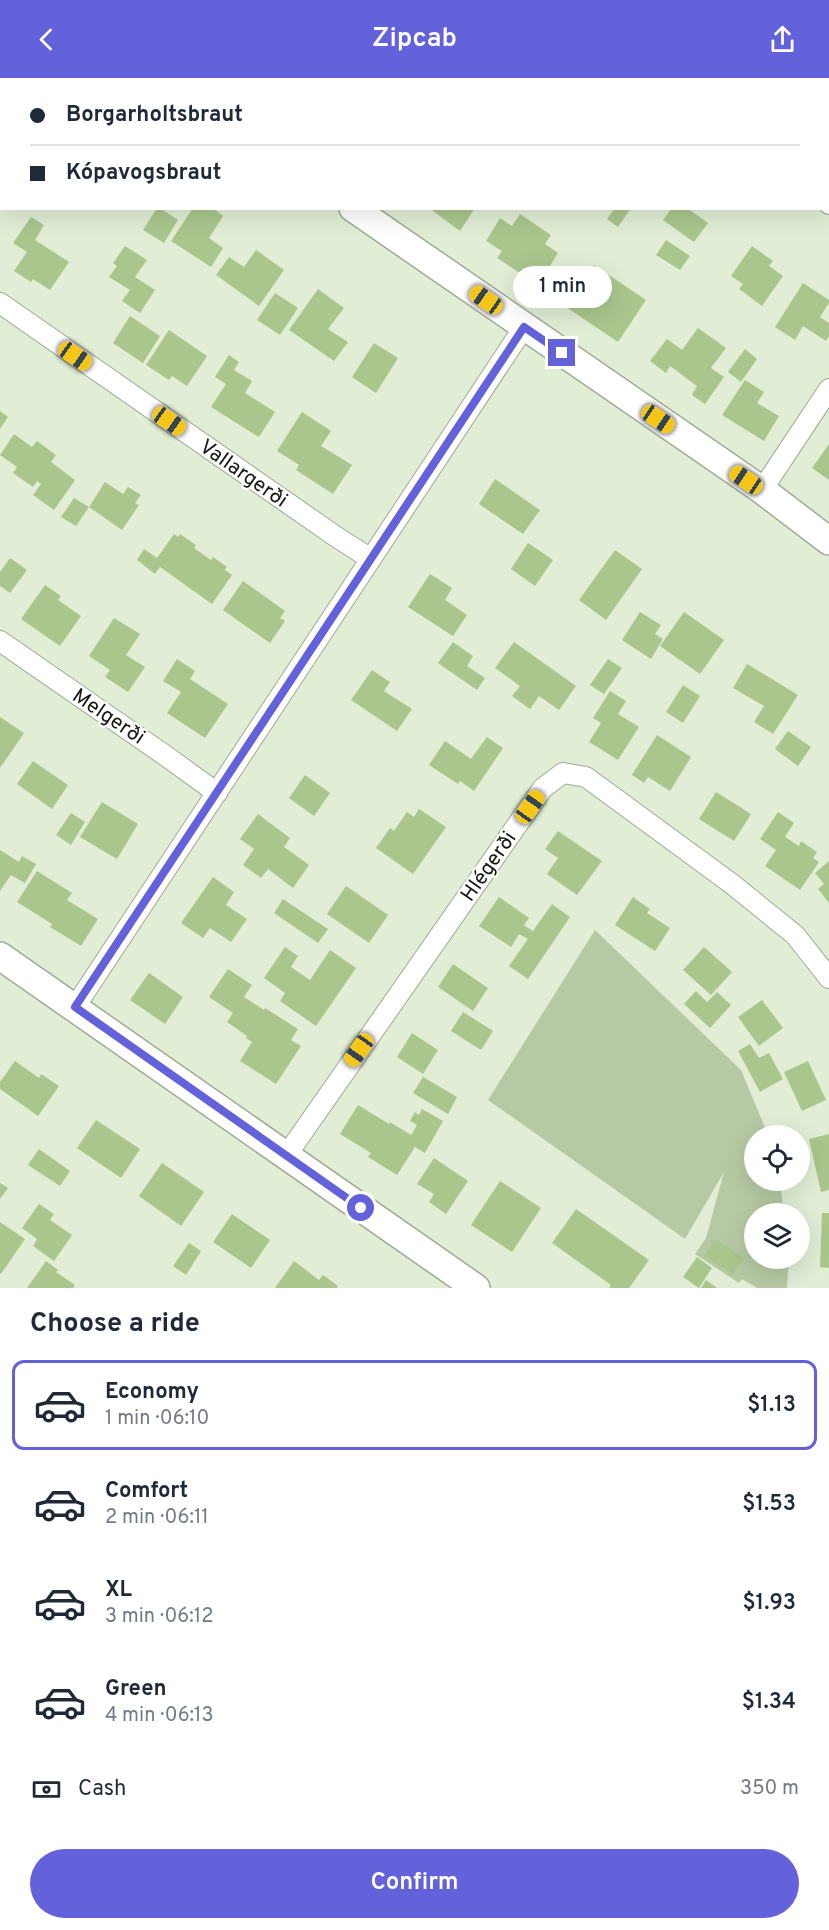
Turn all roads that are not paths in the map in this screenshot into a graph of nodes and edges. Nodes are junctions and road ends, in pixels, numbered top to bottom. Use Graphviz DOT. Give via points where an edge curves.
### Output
graph roads {
  1 [pos="356,210"];
  2 [pos="0,303"];
  3 [pos="524,327"];
  4 [pos="829,389"];
  5 [pos="762,490"];
  6 [pos="829,541"];
  7 [pos="371,559"];
  8 [pos="0,642"];
  9 [pos="217,792"];
  10 [pos="0,957"];
  11 [pos="829,978"];
  12 [pos="75,1007"];
  13 [pos="286,1156"];
  14 [pos="476,1288"];
  1 -- 3 [label="street"];
  2 -- 7 [label="street, Vallargerði"];
  3 -- 5 [label="street"];
  3 -- 7 [label="street"];
  4 -- 5 [label="street"];
  5 -- 6 [label="street"];
  7 -- 9 [label="street"];
  8 -- 9 [label="street, Melgerði"];
  9 -- 12 [label="street"];
  10 -- 12 [label="street"];
  11 -- 13 [label="street, Hlégerði" via="795,935 732,884 586,777 563,773 543,788"];
  12 -- 13 [label="street"];
  13 -- 14 [label="street"];
}
